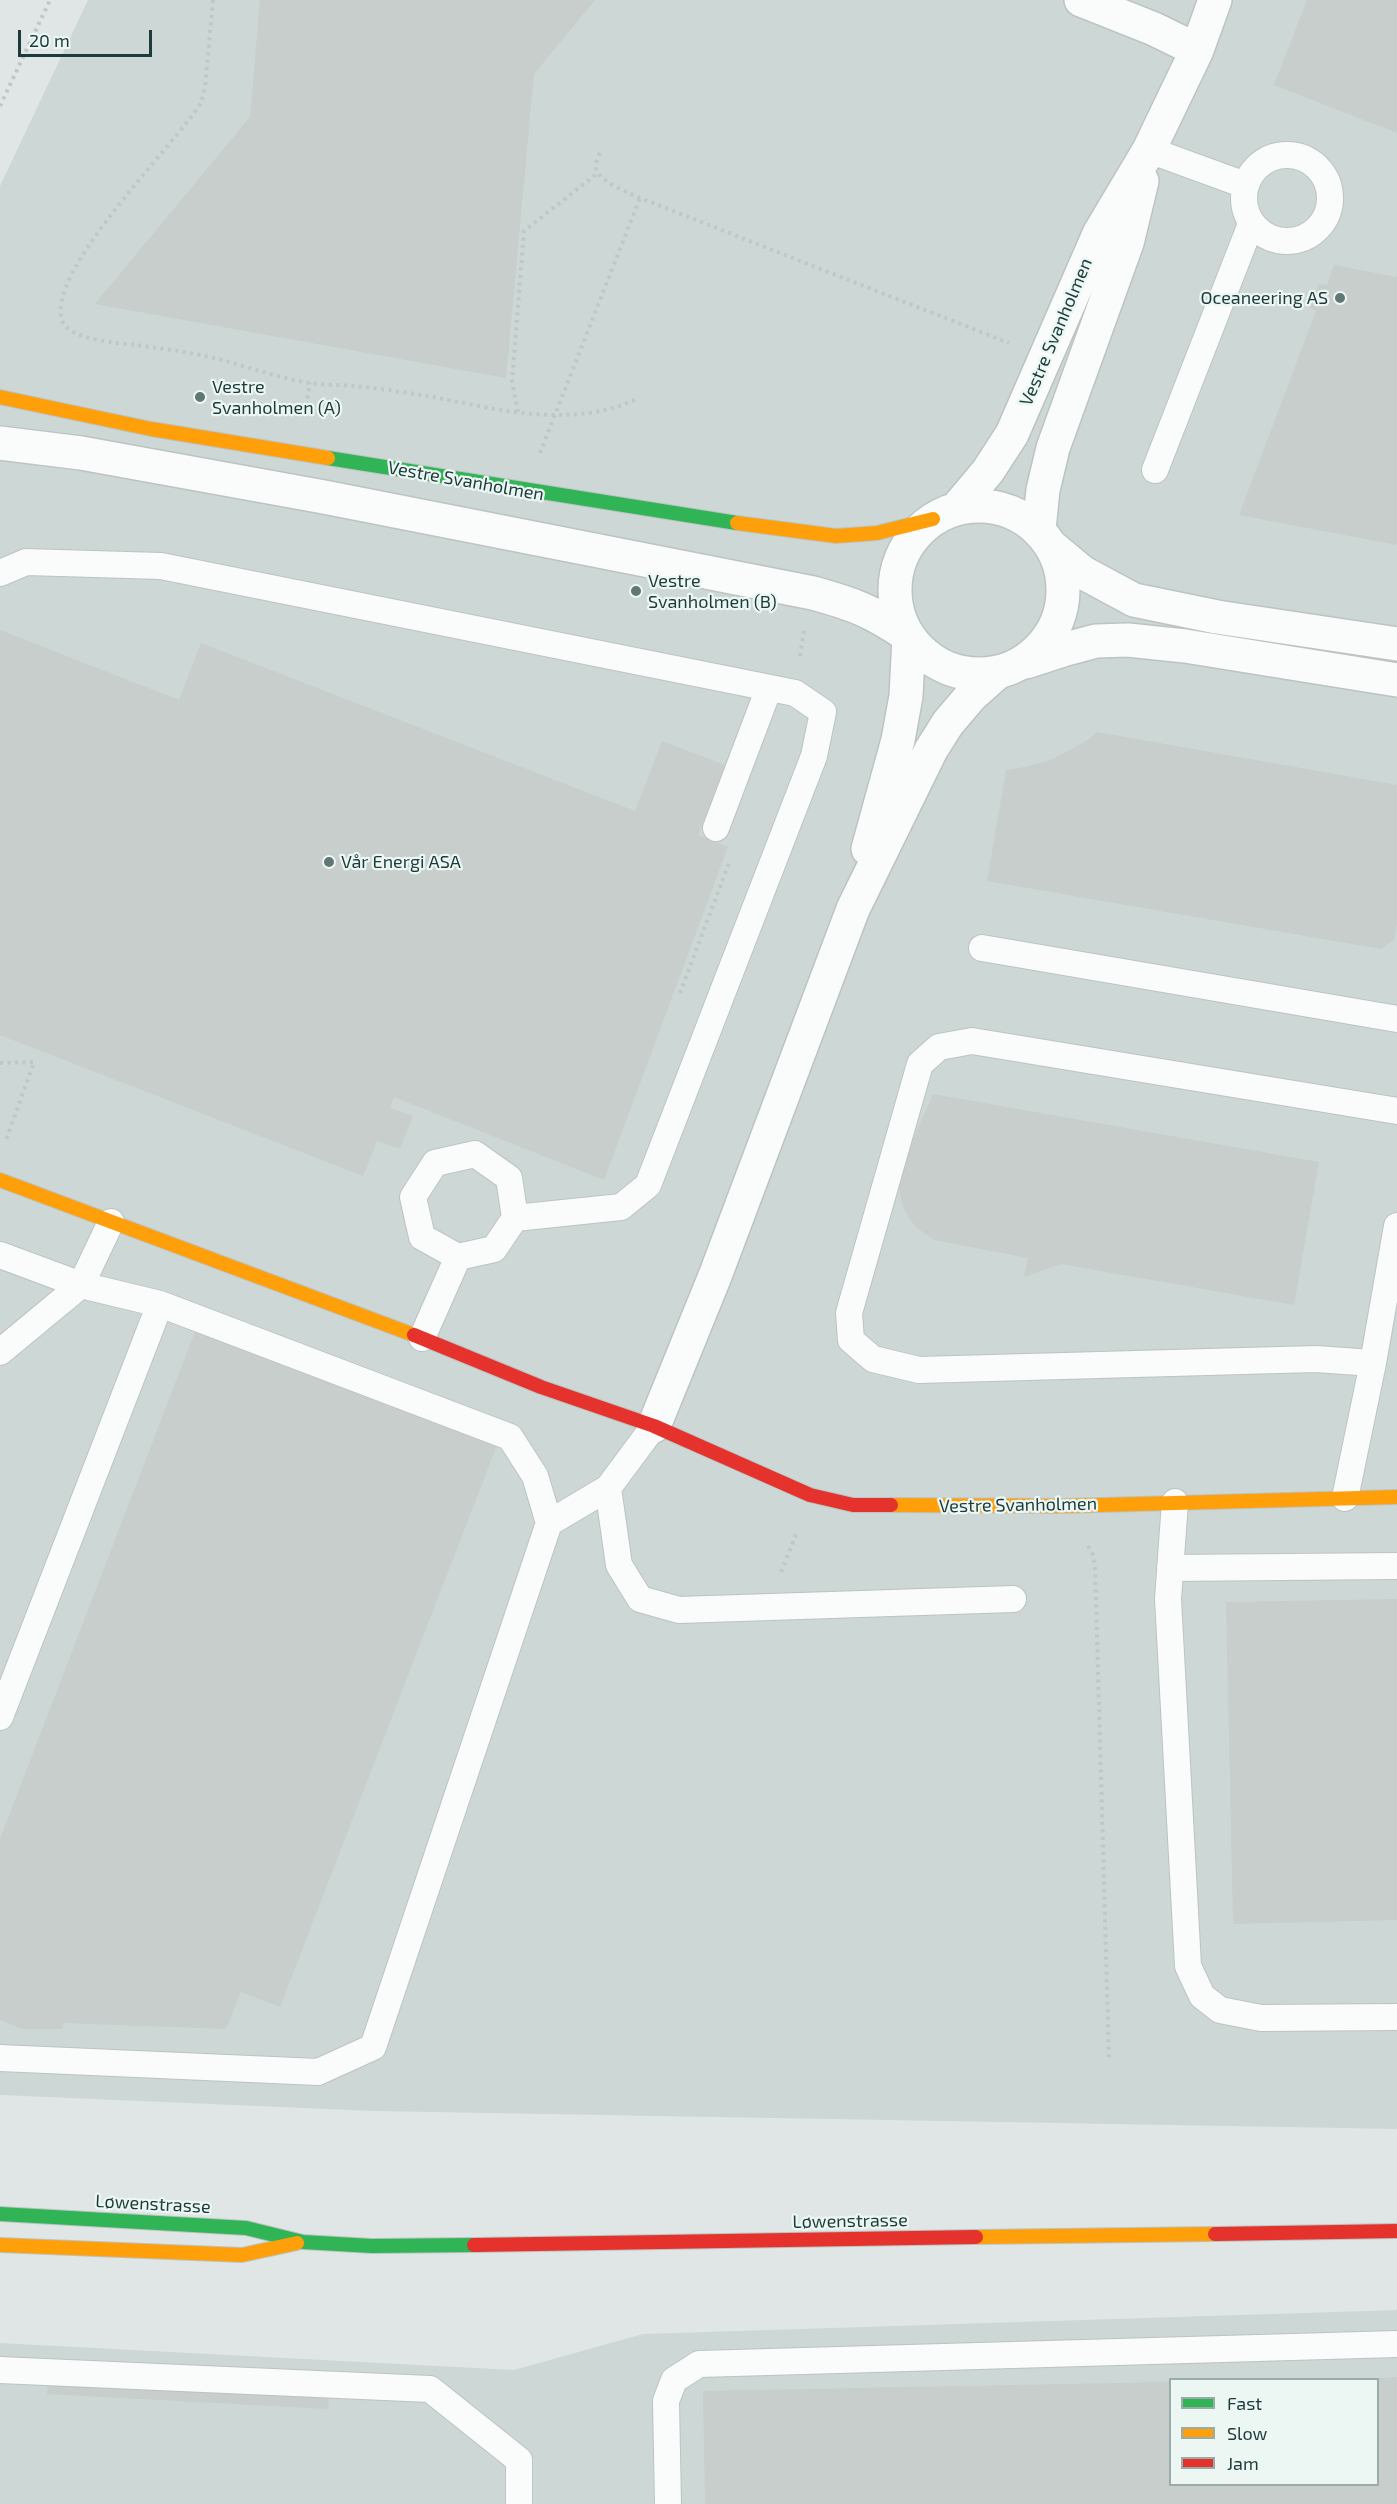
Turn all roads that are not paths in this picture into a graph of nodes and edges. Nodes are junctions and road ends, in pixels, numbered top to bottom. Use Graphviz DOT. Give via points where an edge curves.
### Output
graph roads {
  1 [pos="1081,0"];
  2 [pos="1215,0"];
  3 [pos="1197,50"];
  4 [pos="1149,150"];
  5 [pos="1245,185"];
  6 [pos="1251,224"];
  7 [pos="0,397"];
  8 [pos="0,443"];
  9 [pos="1155,470"];
  10 [pos="945,514"];
  11 [pos="1046,538"];
  12 [pos="0,573"];
  13 [pos="908,636"];
  14 [pos="1397,644"];
  15 [pos="1010,669"];
  16 [pos="1397,680"];
  17 [pos="769,688"];
  18 [pos="716,828"];
  19 [pos="853,909"];
  20 [pos="982,948"];
  21 [pos="1397,1018"];
  22 [pos="1397,1111"];
  23 [pos="0,1180"];
  24 [pos="515,1218"];
  25 [pos="111,1222"];
  26 [pos="1397,1226"];
  27 [pos="0,1255"];
  28 [pos="458,1257"];
  29 [pos="81,1286"];
  30 [pos="160,1304"];
  31 [pos="422,1338"];
  32 [pos="0,1352"];
  33 [pos="1373,1363"];
  34 [pos="654,1426"];
  35 [pos="608,1488"];
  36 [pos="1397,1497"];
  37 [pos="1345,1498"];
  38 [pos="1176,1502"];
  39 [pos="549,1522"];
  40 [pos="1397,1566"];
  41 [pos="1170,1568"];
  42 [pos="1013,1599"];
  43 [pos="0,1717"];
  44 [pos="1397,2017"];
  45 [pos="0,2058"];
  46 [pos="0,2214"];
  47 [pos="1397,2231"];
  48 [pos="303,2242"];
  49 [pos="0,2245"];
  50 [pos="1397,2344"];
  51 [pos="0,2370"];
  52 [pos="519,2504"];
  53 [pos="668,2504"];
  1 -- 3 [label="street"];
  2 -- 3 [label="street, Vestre Svanholmen"];
  3 -- 4 [label="street, Vestre Svanholmen"];
  4 -- 5 [label="lane"];
  4 -- 10 [label="street, Vestre Svanholmen" via="1099,234 1012,434 988,471"];
  4 -- 11 [label="street, Vestre Svanholmen" via="1127,243 1053,448 1043,490"];
  5 -- 6 [label="lane" via="1244,206"];
  5 -- 6 [label="lane" via="1260,164 1284,154 1309,160 1327,178 1331,205 1320,228 1298,241 1272,240"];
  6 -- 9 [label="lane"];
  7 -- 10 [label="street, Vestre Svanholmen" via="186,435 536,494 821,536 867,536"];
  8 -- 13 [label="street" via="81,453 301,493 813,593 876,614"];
  10 -- 11 [label="street" via="986,506 1015,513"];
  10 -- 13 [label="street" via="913,537 900,559 895,585 897,611"];
  11 -- 14 [label="street" via="1082,572 1134,600"];
  11 -- 15 [label="street" via="1062,571 1064,598 1057,624 1043,647"];
  12 -- 17 [label="lane" via="26,562 160,566"];
  13 -- 15 [label="street" via="924,655 946,669 971,675"];
  13 -- 19 [label="street" via="906,696 898,741"];
  15 -- 16 [label="street" via="1096,641 1128,640"];
  15 -- 19 [label="street" via="971,696 948,723"];
  17 -- 18 [label="lane"];
  17 -- 24 [label="lane" via="795,693 823,712 814,756 648,1185 621,1207"];
  19 -- 34 [label="street" via="715,1276"];
  20 -- 21 [label="lane"];
  22 -- 33 [label="lane" via="972,1041 939,1047 920,1064 849,1313 851,1340 873,1359 919,1370 1316,1359"];
  23 -- 25 [label="street, Vestre Svanholmen"];
  24 -- 28 [label="lane" via="494,1249"];
  24 -- 28 [label="lane" via="509,1178 475,1154 435,1162 413,1197 422,1237"];
  25 -- 29 [label="lane"];
  25 -- 31 [label="street, Vestre Svanholmen"];
  26 -- 33 [label="lane"];
  27 -- 29 [label="lane"];
  28 -- 31 [label="lane"];
  29 -- 30 [label="lane"];
  29 -- 32 [label="lane"];
  30 -- 39 [label="lane" via="510,1437 536,1476"];
  30 -- 43 [label="lane"];
  31 -- 34 [label="street, Vestre Svanholmen" via="541,1387"];
  33 -- 37 [label="lane"];
  34 -- 35 [label="lane"];
  34 -- 38 [label="street, Vestre Svanholmen" via="810,1494 853,1504 1064,1506"];
  35 -- 39 [label="lane"];
  35 -- 42 [label="lane" via="619,1565 639,1599 680,1610"];
  36 -- 37 [label="street, Vestre Svanholmen"];
  37 -- 38 [label="street, Vestre Svanholmen"];
  38 -- 41 [label="lane"];
  39 -- 45 [label="lane" via="373,2047 318,2072"];
  40 -- 41 [label="lane"];
  41 -- 44 [label="lane" via="1168,1599 1188,1966 1202,1996 1220,2010 1261,2018"];
  46 -- 48 [label="street, Løwenstrasse" via="246,2228"];
  47 -- 48 [label="street, Løwenstrasse" via="372,2247"];
  48 -- 49 [label="street, Løwenstrasse" via="242,2255"];
  50 -- 53 [label="lane" via="699,2364 674,2380 666,2401"];
  51 -- 52 [label="lane" via="430,2389 519,2460"];
}
